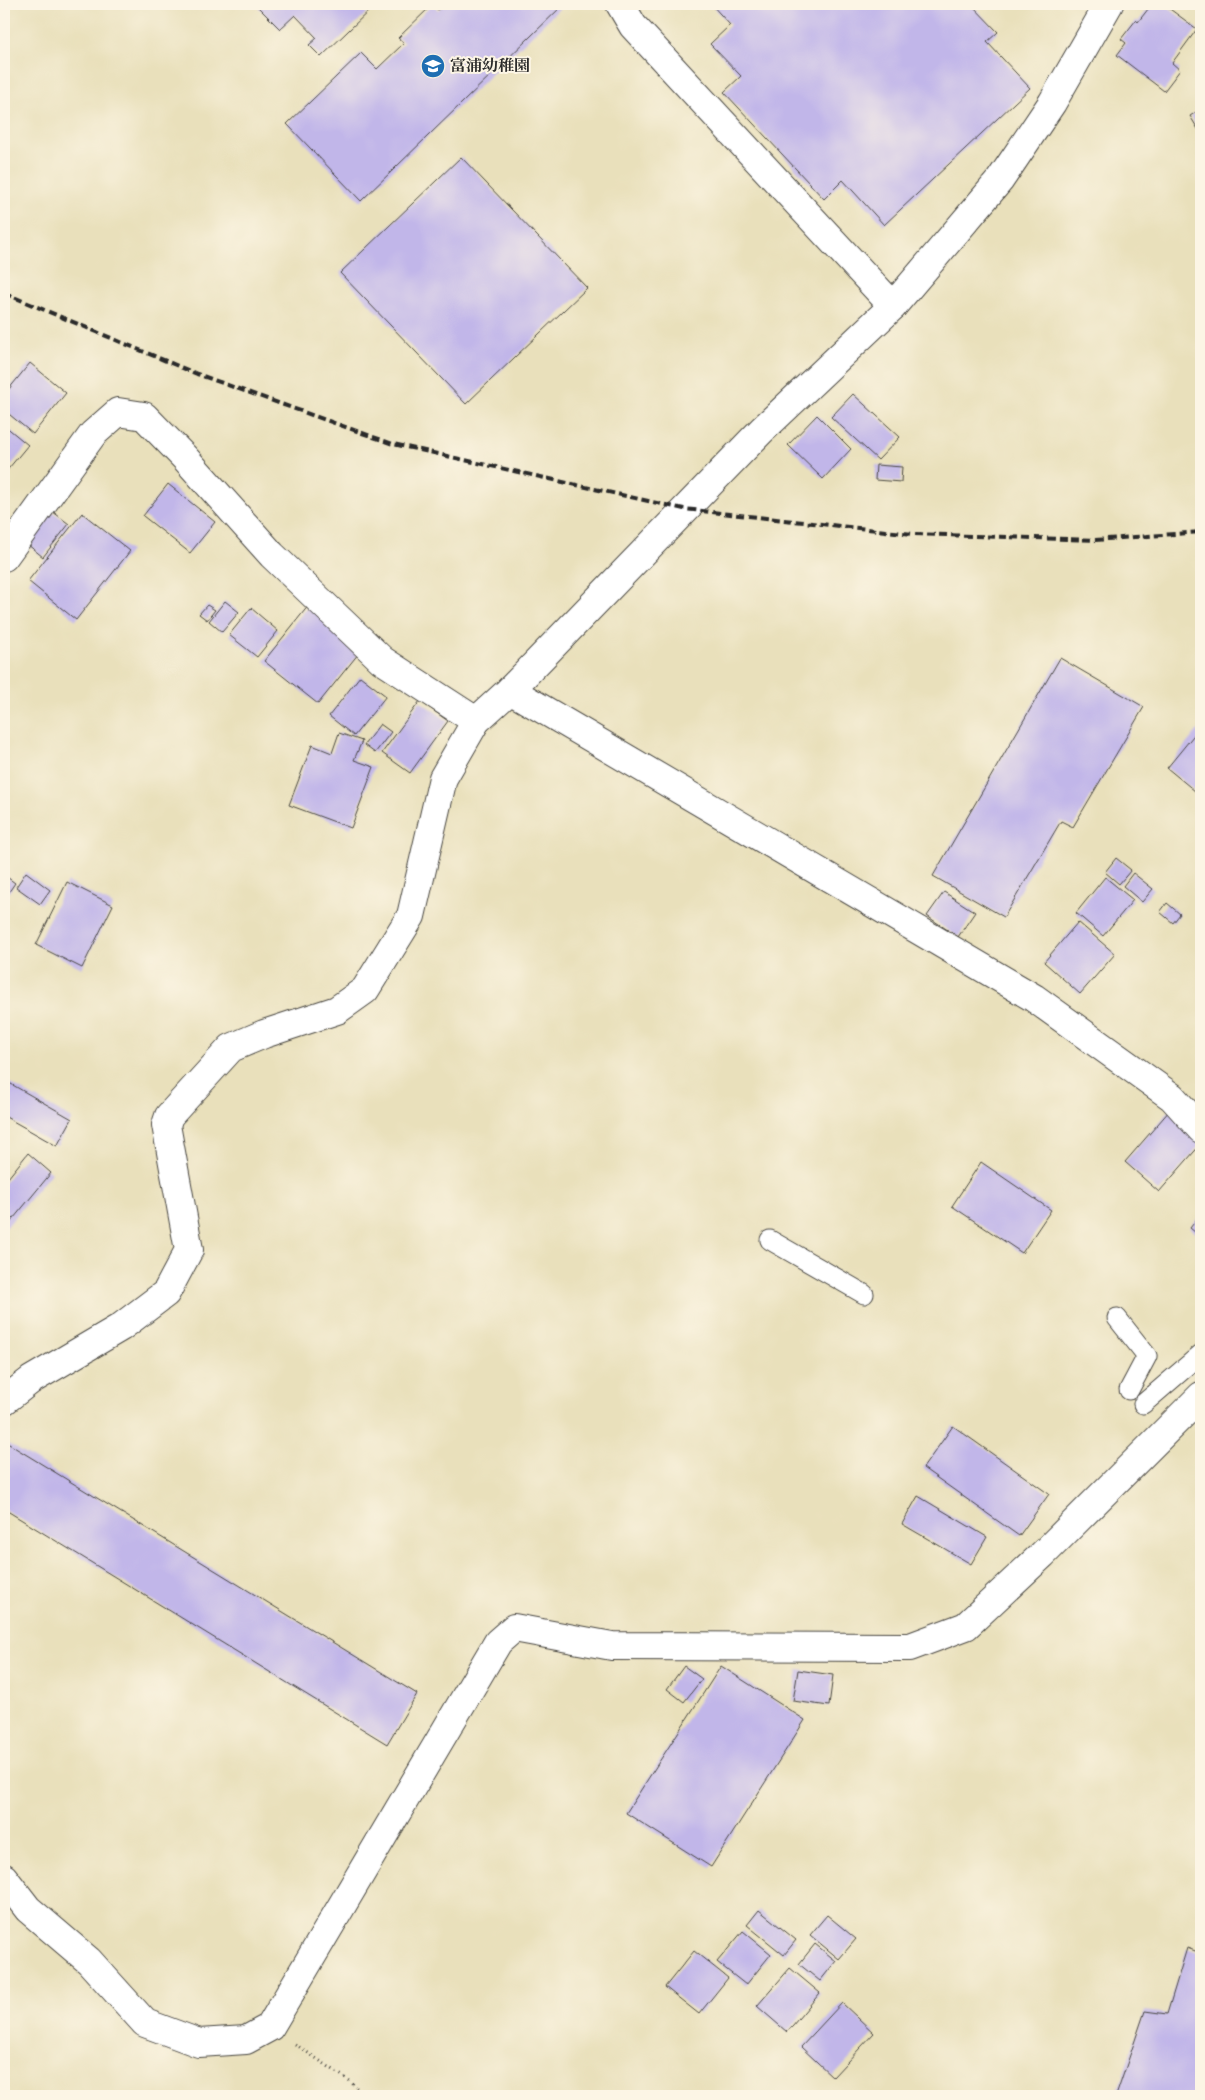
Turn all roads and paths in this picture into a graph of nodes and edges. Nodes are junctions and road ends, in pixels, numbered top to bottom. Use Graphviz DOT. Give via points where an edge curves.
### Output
graph roads {
  1 [pos="620,4"];
  2 [pos="1109,4"];
  3 [pos="893,306"];
  4 [pos="4,557"];
  5 [pos="510,690"];
  6 [pos="476,721"];
  7 [pos="1201,1129"];
  8 [pos="770,1240"];
  9 [pos="864,1294"];
  10 [pos="1117,1318"];
  11 [pos="1201,1354"];
  12 [pos="1129,1390"];
  13 [pos="1201,1396"];
  14 [pos="4,1401"];
  15 [pos="1143,1404"];
  16 [pos="4,1878"];
  17 [pos="270,2026"];
  18 [pos="364,2096"];
  1 -- 3 [label="street" via="633,26"];
  2 -- 3 [label="street" via="1052,103 1000,180"];
  3 -- 5 [label="street" via="730,463"];
  4 -- 6 [label="street" via="93,434 118,412 144,416 272,555 382,660"];
  5 -- 6 [label="street"];
  5 -- 7 [label="street" via="1034,998 1172,1097"];
  6 -- 14 [label="street" via="443,778 411,916 365,990 337,1010 231,1048 169,1116 166,1126 189,1250 166,1293 121,1327 31,1380"];
  8 -- 9 [label="lane"];
  10 -- 12 [label="lane" via="1147,1356"];
  11 -- 15 [label="lane"];
  13 -- 17 [label="street" via="966,1626 910,1647 612,1646 514,1628 498,1642"];
  16 -- 17 [label="street" via="28,1909 89,1961 145,2023 199,2043 246,2040"];
  17 -- 18 [label="path" via="350,2081"];
}
